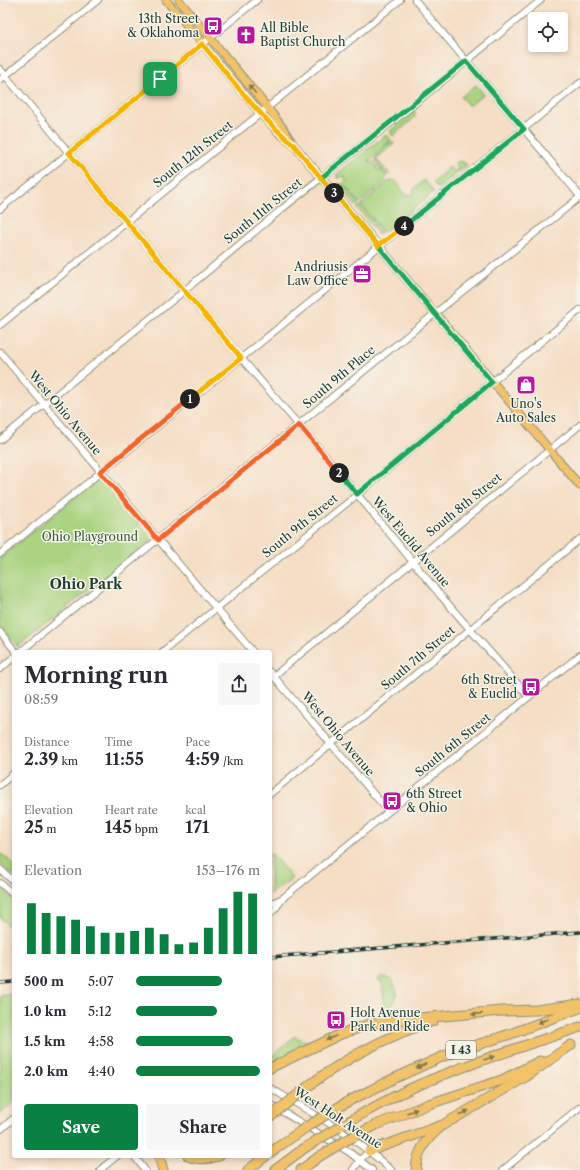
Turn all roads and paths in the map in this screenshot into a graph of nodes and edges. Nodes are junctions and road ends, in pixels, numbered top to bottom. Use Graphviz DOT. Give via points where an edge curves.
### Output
graph roads {
  1 [pos="98,0"];
  2 [pos="166,0"];
  3 [pos="179,0"];
  4 [pos="257,0"];
  5 [pos="400,0"];
  6 [pos="415,0"];
  7 [pos="541,0"];
  8 [pos="210,38"];
  9 [pos="202,44"];
  10 [pos="466,61"];
  11 [pos="0,69"];
  12 [pos="6,76"];
  13 [pos="0,80"];
  14 [pos="580,83"];
  15 [pos="267,107"];
  16 [pos="260,113"];
  17 [pos="524,129"];
  18 [pos="293,144"];
  19 [pos="69,153"];
  20 [pos="321,178"];
  21 [pos="580,196"];
  22 [pos="0,209"];
  23 [pos="126,222"];
  24 [pos="378,246"];
  25 [pos="184,290"];
  26 [pos="580,310"];
  27 [pos="436,314"];
  28 [pos="0,325"];
  29 [pos="0,352"];
  30 [pos="241,358"];
  31 [pos="492,382"];
  32 [pos="43,405"];
  33 [pos="299,425"];
  34 [pos="580,425"];
  35 [pos="0,440"];
  36 [pos="550,449"];
  37 [pos="100,472"];
  38 [pos="580,486"];
  39 [pos="357,494"];
  40 [pos="580,539"];
  41 [pos="158,540"];
  42 [pos="0,554"];
  43 [pos="413,562"];
  44 [pos="216,608"];
  45 [pos="469,629"];
  46 [pos="0,632"];
  47 [pos="14,650"];
  48 [pos="22,650"];
  49 [pos="164,650"];
  50 [pos="251,650"];
  51 [pos="580,655"];
  52 [pos="12,659"];
  53 [pos="0,668"];
  54 [pos="272,674"];
  55 [pos="272,676"];
  56 [pos="529,697"];
  57 [pos="331,744"];
  58 [pos="12,775"];
  59 [pos="0,785"];
  60 [pos="272,792"];
  61 [pos="388,811"];
  62 [pos="0,870"];
  63 [pos="12,880"];
  64 [pos="0,883"];
  65 [pos="12,893"];
  66 [pos="284,897"];
  67 [pos="272,903"];
  68 [pos="272,912"];
  69 [pos="580,1004"];
  70 [pos="580,1008"];
  71 [pos="451,1016"];
  72 [pos="580,1027"];
  73 [pos="576,1043"];
  74 [pos="272,1067"];
  75 [pos="272,1089"];
  76 [pos="272,1105"];
  77 [pos="580,1107"];
  78 [pos="272,1115"];
  79 [pos="12,1120"];
  80 [pos="443,1125"];
  81 [pos="0,1130"];
  82 [pos="369,1151"];
  83 [pos="272,1152"];
  84 [pos="115,1158"];
  85 [pos="136,1158"];
  86 [pos="160,1158"];
  87 [pos="196,1158"];
  88 [pos="210,1158"];
  89 [pos="263,1158"];
  90 [pos="360,1160"];
  91 [pos="100,1170"];
  92 [pos="145,1170"];
  93 [pos="163,1170"];
  94 [pos="248,1170"];
  95 [pos="275,1170"];
  96 [pos="301,1170"];
  97 [pos="353,1170"];
  98 [pos="372,1170"];
  99 [pos="391,1170"];
  100 [pos="416,1170"];
  101 [pos="503,1170"];
  1 -- 12 [label="street"];
  2 -- 9 [label="main road"];
  3 -- 8 [label="main road"];
  4 -- 8 [label="street"];
  5 -- 15 [label="street, South 12th Street"];
  6 -- 10 [label="street"];
  7 -- 10 [label="street, South 11th Street"];
  8 -- 9 [label="street"];
  15 -- 8 [label="main road, one-way"];
  9 -- 16 [label="main road"];
  9 -- 19 [label="street"];
  10 -- 17 [label="street"];
  10 -- 20 [label="street, South 11th Street"];
  11 -- 12 [label="street, West Euclid Avenue"];
  12 -- 13 [label="street"];
  12 -- 19 [label="street, West Euclid Avenue"];
  14 -- 17 [label="street"];
  15 -- 16 [label="street, South 12th Street"];
  15 -- 18 [label="main road"];
  16 -- 18 [label="main road"];
  16 -- 23 [label="street, South 12th Street"];
  17 -- 21 [label="street"];
  17 -- 24 [label="street"];
  18 -- 20 [label="main road"];
  19 -- 22 [label="street"];
  19 -- 23 [label="street, West Euclid Avenue"];
  20 -- 24 [label="main road"];
  20 -- 25 [label="street, South 11th Street"];
  21 -- 27 [label="street, South 9th Place"];
  23 -- 25 [label="street, West Euclid Avenue"];
  23 -- 28 [label="street, South 12th Street"];
  24 -- 27 [label="main road"];
  24 -- 30 [label="street"];
  25 -- 30 [label="street, West Euclid Avenue"];
  25 -- 32 [label="street, South 11th Street"];
  26 -- 31 [label="street, South 9th Street"];
  27 -- 31 [label="main road"];
  27 -- 33 [label="street, South 9th Place"];
  29 -- 32 [label="street, West Ohio Avenue"];
  30 -- 33 [label="street, West Euclid Avenue"];
  30 -- 37 [label="street"];
  31 -- 36 [label="main road"];
  31 -- 39 [label="street, South 9th Street"];
  32 -- 35 [label="street, South 11th Street"];
  32 -- 37 [label="street, West Ohio Avenue"];
  33 -- 39 [label="street, West Euclid Avenue"];
  33 -- 41 [label="street, South 9th Place"];
  34 -- 36 [label="street, South 8th Street"];
  36 -- 38 [label="main road"];
  36 -- 43 [label="street, South 8th Street"];
  37 -- 41 [label="street, West Ohio Avenue"];
  37 -- 42 [label="street"];
  39 -- 43 [label="street, West Euclid Avenue"];
  39 -- 44 [label="street, South 9th Street"];
  40 -- 45 [label="street, South 7th Street"];
  41 -- 44 [label="street, West Ohio Avenue"];
  41 -- 48 [label="street, South 9th Place"];
  43 -- 45 [label="street, West Euclid Avenue"];
  43 -- 54 [label="street, South 8th Street"];
  44 -- 49 [label="street, South 9th Street"];
  44 -- 50 [label="street, West Ohio Avenue"];
  45 -- 56 [label="street, West Euclid Avenue"];
  45 -- 57 [label="street, South 7th Street"];
  46 -- 47 [label="street"];
  51 -- 56 [label="street, South 6th Street"];
  52 -- 53 [label="street"];
  55 -- 57 [label="street, West Ohio Avenue"];
  56 -- 61 [label="street, South 6th Street"];
  57 -- 60 [label="street, South 7th Street"];
  57 -- 61 [label="street, West Ohio Avenue"];
  58 -- 59 [label="street"];
  61 -- 66 [label="street, South 6th Street"];
  62 -- 63 [label="street"];
  64 -- 65 [label="street"];
  66 -- 67 [label="street, South 6th Street"];
  66 -- 68 [label="street, South 6th Street"];
  69 -- 71 [label="highway, one-way"];
  70 -- 83 [label="highway, I 43, one-way, bridge" via="444,1056 393,1079 347,1102"];
  71 -- 74 [label="highway, one-way" via="370,1024 341,1034"];
  71 -- 78 [label="highway, bridge" via="416,1026 374,1044 311,1084"];
  95 -- 72 [label="highway, I 43, one-way, bridge" via="306,1147 364,1112 414,1087"];
  80 -- 73 [label="highway, one-way" via="527,1076"];
  96 -- 73 [label="highway, one-way, bridge" via="320,1156 376,1125 502,1080"];
  75 -- 82 [label="street, West Holt Avenue"];
  76 -- 90 [label="street, West Holt Avenue"];
  77 -- 101 [label="street"];
  79 -- 81 [label="street"];
  80 -- 82 [label="highway"];
  80 -- 100 [label="highway" via="428,1138 421,1149 416,1160"];
  82 -- 90 [label="street"];
  82 -- 99 [label="street, West Holt Avenue"];
  84 -- 91 [label="street"];
  85 -- 92 [label="street"];
  86 -- 93 [label="highway"];
  87 -- 88 [label="highway"];
  89 -- 94 [label="highway"];
  90 -- 97 [label="street"];
  90 -- 98 [label="street, West Holt Avenue"];
}
